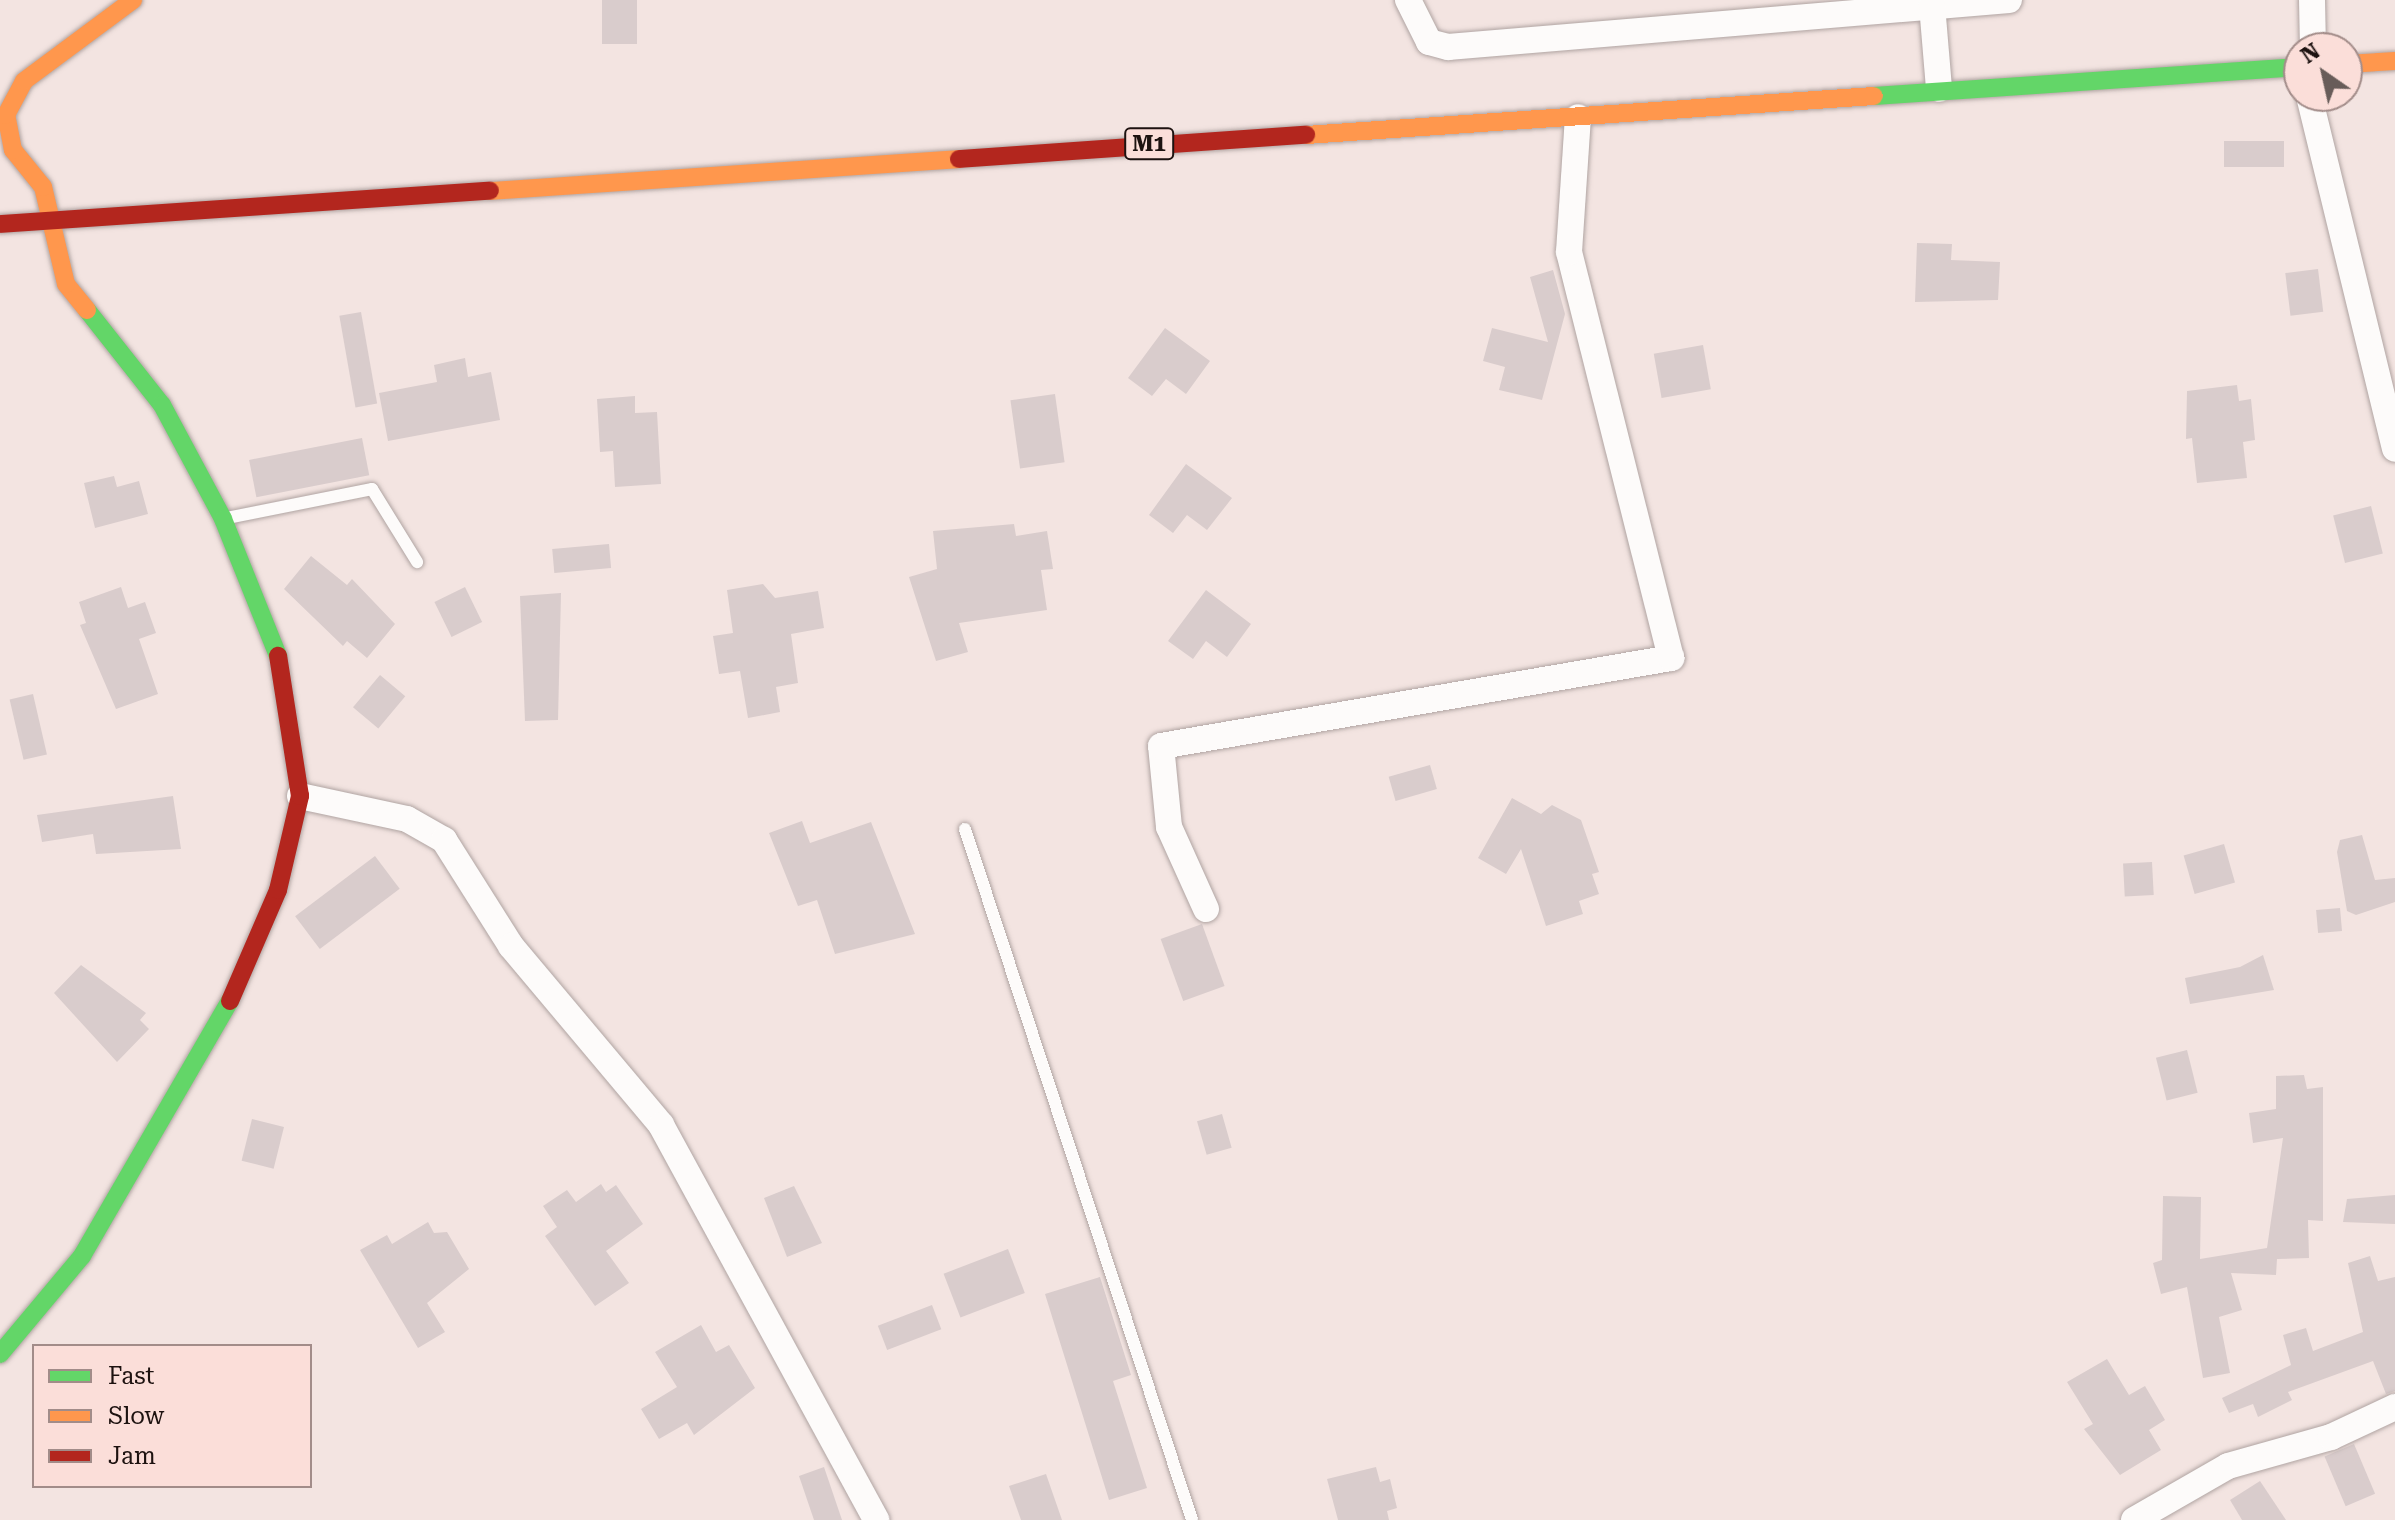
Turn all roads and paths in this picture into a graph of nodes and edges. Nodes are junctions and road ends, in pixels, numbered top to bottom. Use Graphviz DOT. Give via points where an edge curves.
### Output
graph roads {
  1 [pos="133,0"];
  2 [pos="1408,0"];
  3 [pos="2009,0"];
  4 [pos="2312,0"];
  5 [pos="1932,5"];
  6 [pos="2313,32"];
  7 [pos="2395,61"];
  8 [pos="2363,63"];
  9 [pos="2283,68"];
  10 [pos="1939,89"];
  11 [pos="2313,112"];
  12 [pos="1578,117"];
  13 [pos="7,146"];
  14 [pos="51,222"];
  15 [pos="0,224"];
  16 [pos="2395,449"];
  17 [pos="223,519"];
  18 [pos="417,562"];
  19 [pos="300,796"];
  20 [pos="965,829"];
  21 [pos="1206,909"];
  22 [pos="0,1354"];
  23 [pos="2395,1407"];
  24 [pos="876,1520"];
  25 [pos="1192,1520"];
  26 [pos="2134,1520"];
  1 -- 13 [label="main road" via="24,81 6,115"];
  2 -- 5 [label="street" via="1429,42 1448,47"];
  3 -- 5 [label="street"];
  4 -- 6 [label="street"];
  5 -- 10 [label="street"];
  7 -- 8 [label="main road"];
  9 -- 10 [label="main road, M1"];
  10 -- 12 [label="main road, M1"];
  11 -- 16 [label="street"];
  12 -- 14 [label="main road, M1"];
  12 -- 21 [label="street" via="1569,252 1671,658 1161,746 1169,827"];
  13 -- 14 [label="main road" via="43,187"];
  14 -- 15 [label="main road, M1"];
  14 -- 17 [label="main road" via="66,284 162,405"];
  17 -- 18 [label="lane" via="372,489"];
  17 -- 19 [label="main road" via="286,676"];
  19 -- 22 [label="main road" via="278,890 243,978 82,1256"];
  19 -- 24 [label="street" via="407,819 444,840 511,946 661,1125"];
  20 -- 25 [label="lane"];
  23 -- 26 [label="street" via="2331,1437 2228,1466"];
}
